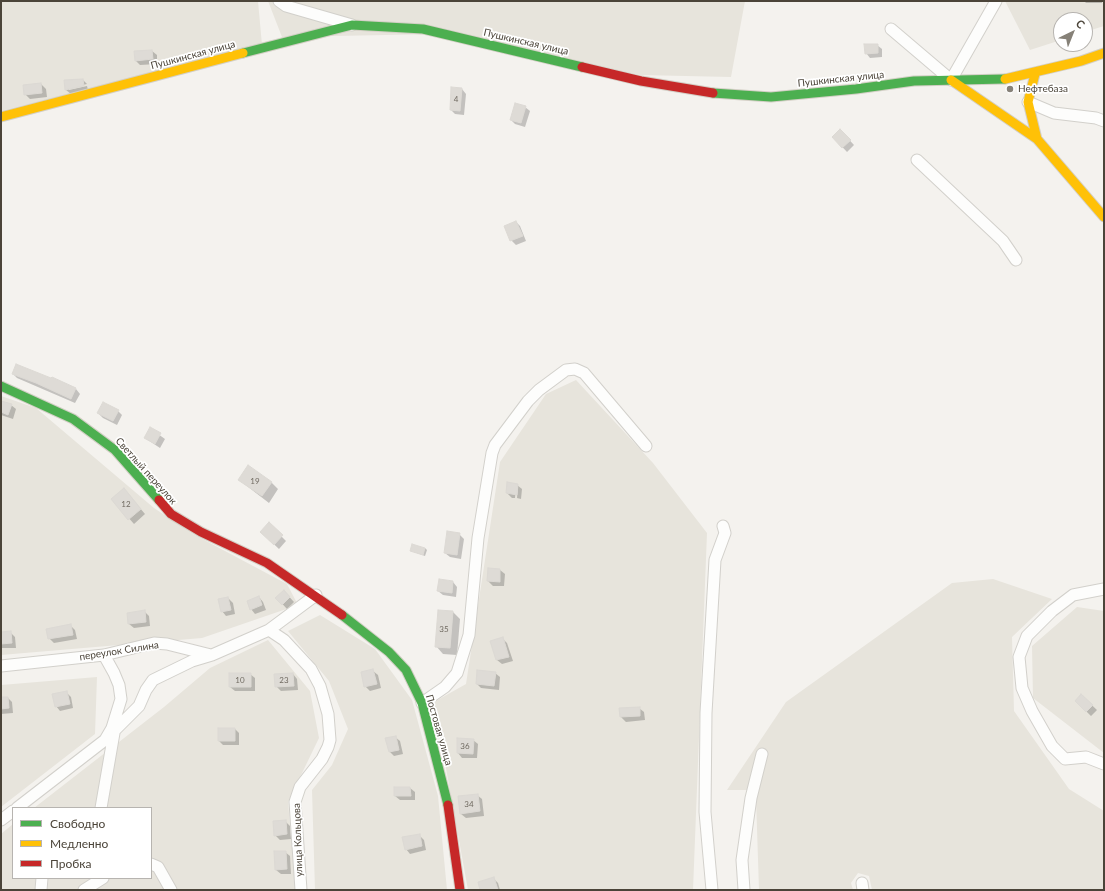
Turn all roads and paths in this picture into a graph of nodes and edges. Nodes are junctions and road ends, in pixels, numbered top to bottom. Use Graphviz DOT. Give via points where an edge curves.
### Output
graph roads {
  1 [pos="279,1"];
  2 [pos="996,1"];
  3 [pos="352,25"];
  4 [pos="891,29"];
  5 [pos="1104,53"];
  6 [pos="1035,74"];
  7 [pos="951,80"];
  8 [pos="1028,102"];
  9 [pos="1,117"];
  10 [pos="1104,121"];
  11 [pos="1037,139"];
  12 [pos="917,160"];
  13 [pos="1104,217"];
  14 [pos="1016,260"];
  15 [pos="1,386"];
  16 [pos="646,446"];
  17 [pos="723,526"];
  18 [pos="1104,589"];
  19 [pos="316,595"];
  20 [pos="269,630"];
  21 [pos="104,655"];
  22 [pos="212,655"];
  23 [pos="1,666"];
  24 [pos="422,703"];
  25 [pos="109,736"];
  26 [pos="762,754"];
  27 [pos="1104,764"];
  28 [pos="18,807"];
  29 [pos="101,807"];
  30 [pos="12,812"];
  31 [pos="1,820"];
  32 [pos="152,864"];
  33 [pos="42,879"];
  34 [pos="101,879"];
  35 [pos="41,890"];
  36 [pos="84,890"];
  37 [pos="170,890"];
  38 [pos="300,890"];
  39 [pos="460,890"];
  40 [pos="712,890"];
  41 [pos="744,890"];
  1 -- 3 [label="street" via="286,6"];
  2 -- 7 [label="street"];
  3 -- 7 [label="main road, Пушкинская улица" via="423,30 641,81 707,92 771,97 914,81"];
  3 -- 9 [label="main road, Пушкинская улица"];
  4 -- 7 [label="street"];
  5 -- 6 [label="main road, Пушкинская улица"];
  6 -- 7 [label="main road, Пушкинская улица" via="1010,79"];
  6 -- 8 [label="main road"];
  7 -- 11 [label="main road"];
  8 -- 10 [label="street" via="1054,113"];
  8 -- 11 [label="main road"];
  11 -- 13 [label="main road"];
  12 -- 14 [label="street" via="1003,241"];
  15 -- 19 [label="main road, Светлый переулок" via="73,419 95,434 115,450 171,514 185,524 267,563"];
  16 -- 24 [label="street" via="584,373 575,369 566,370 528,401 495,445 492,453 478,538 469,636 457,674 445,687"];
  17 -- 40 [label="street" via="724,533 715,560 706,713 705,812"];
  18 -- 27 [label="street" via="1073,595 1052,611 1028,636 1019,657 1022,688 1052,746 1065,758 1086,757"];
  19 -- 20 [label="street"];
  19 -- 24 [label="main road, Постовая улица" via="389,652 406,670"];
  20 -- 22 [label="street"];
  20 -- 38 [label="street, улица Кольцова" via="284,640 310,669 320,686 328,714 328,747 300,787 295,802"];
  21 -- 22 [label="street, переулок Силина" via="154,643"];
  21 -- 23 [label="street, переулок Силина"];
  21 -- 25 [label="street" via="119,685 121,699"];
  22 -- 25 [label="street" via="192,661 153,680 139,706"];
  24 -- 39 [label="main road, Постовая улица" via="446,794"];
  25 -- 28 [label="street"];
  25 -- 29 [label="street"];
  26 -- 41 [label="street" via="751,798 742,860"];
  30 -- 31 [label="street"];
  32 -- 37 [label="street" via="158,867"];
  33 -- 35 [label="street"];
  34 -- 36 [label="street"];
}
